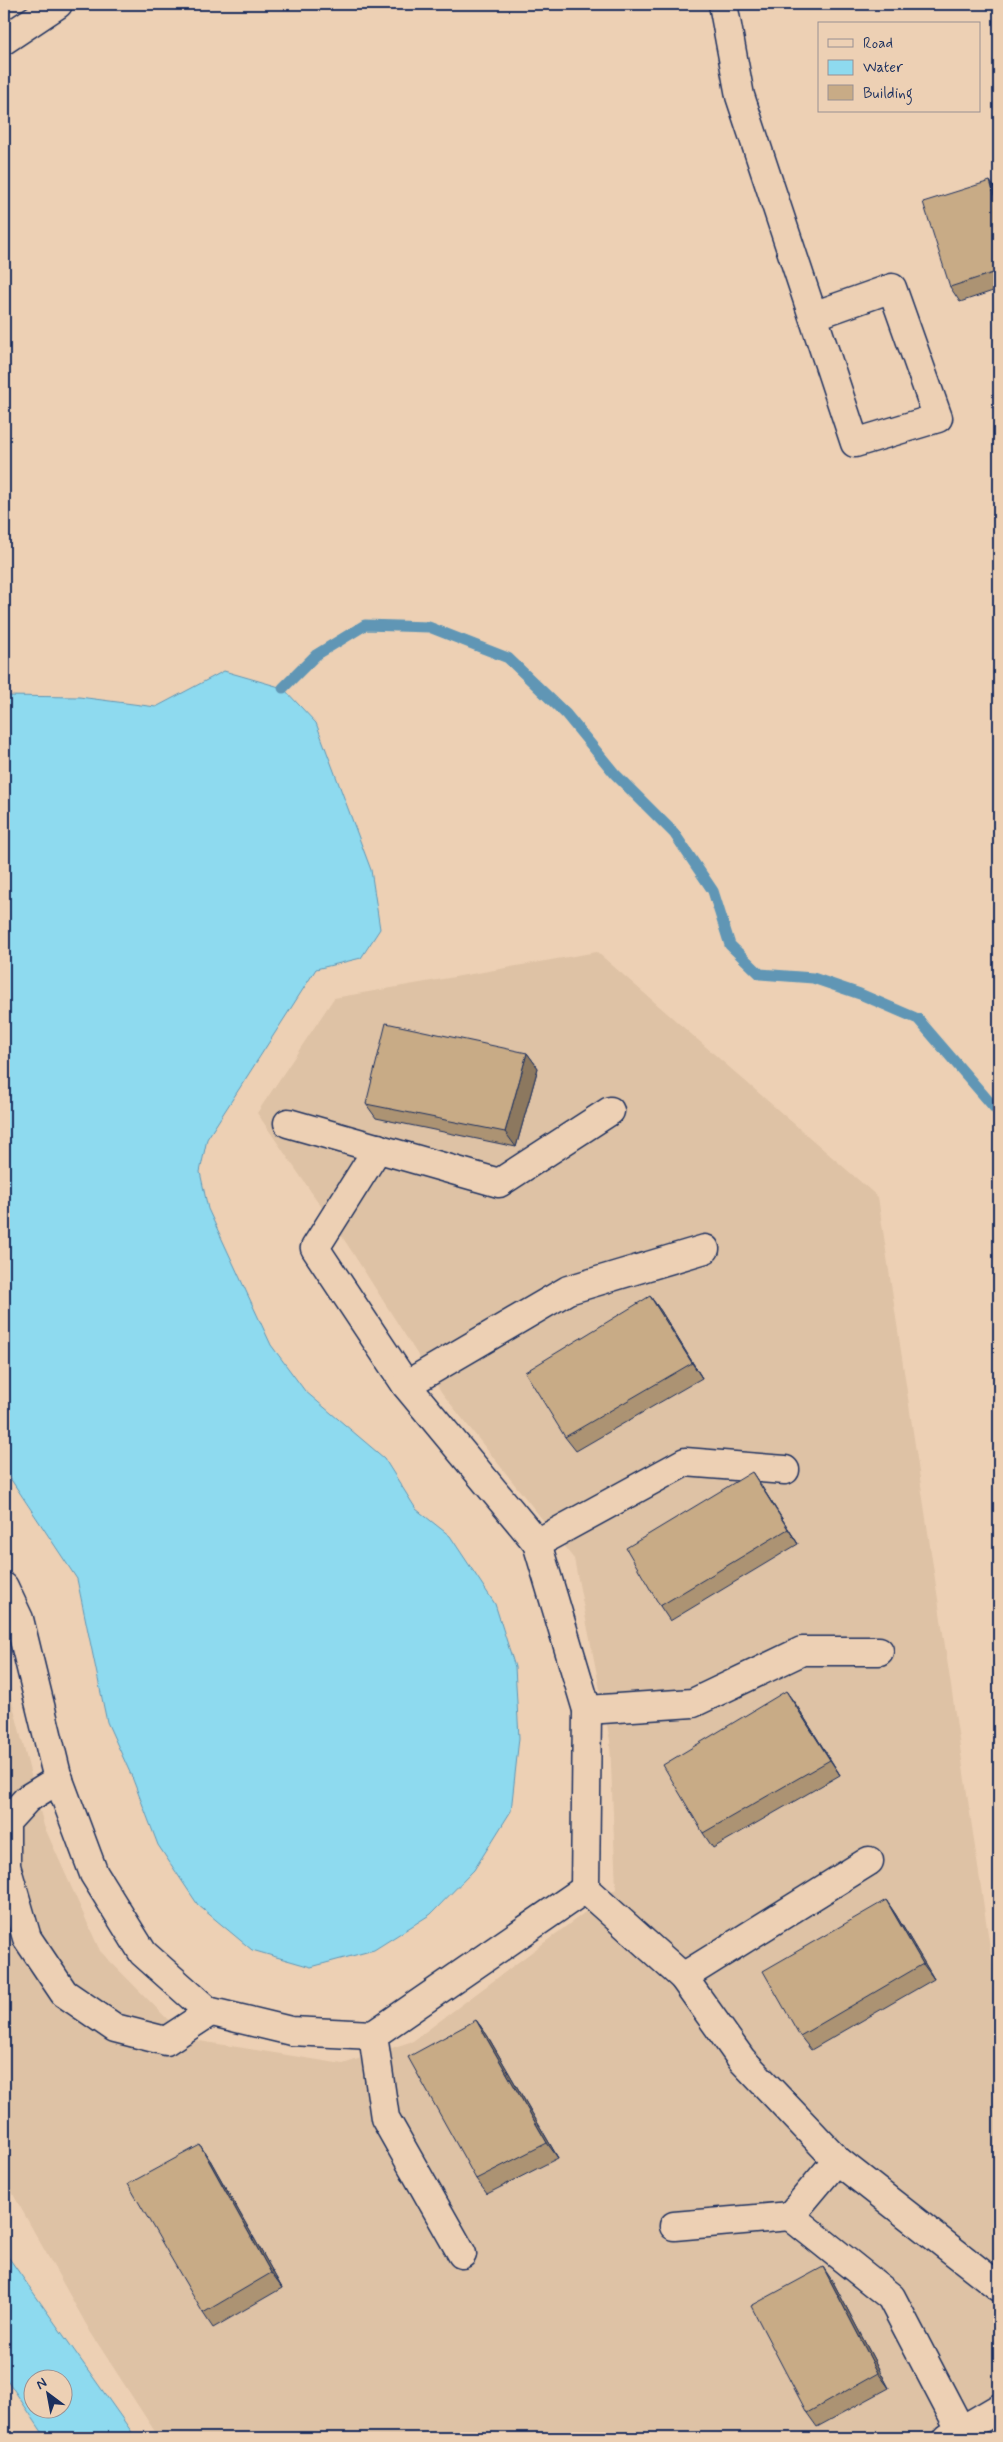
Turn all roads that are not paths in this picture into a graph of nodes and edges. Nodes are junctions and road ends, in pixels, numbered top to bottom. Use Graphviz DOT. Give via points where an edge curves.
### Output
graph roads {
  1 [pos="58,4"];
  2 [pos="723,4"];
  3 [pos="4,40"];
  4 [pos="813,316"];
  5 [pos="610,1111"];
  6 [pos="288,1123"];
  7 [pos="378,1148"];
  8 [pos="705,1250"];
  9 [pos="406,1385"];
  10 [pos="785,1470"];
  11 [pos="537,1544"];
  12 [pos="4,1587"];
  13 [pos="879,1651"];
  14 [pos="587,1710"];
  15 [pos="59,1779"];
  16 [pos="869,1861"];
  17 [pos="585,1889"];
  18 [pos="683,1977"];
  19 [pos="210,2012"];
  20 [pos="373,2035"];
  21 [pos="837,2160"];
  22 [pos="790,2216"];
  23 [pos="674,2226"];
  24 [pos="462,2254"];
  25 [pos="999,2287"];
  26 [pos="999,2408"];
  27 [pos="955,2435"];
  1 -- 3 [label="street"];
  2 -- 4 [label="street" via="740,96"];
  4 -- 4 [label="street" via="855,443 938,418 892,288"];
  5 -- 7 [label="street" via="499,1183"];
  6 -- 7 [label="street"];
  7 -- 9 [label="street" via="315,1248"];
  8 -- 9 [label="street" via="568,1290"];
  9 -- 11 [label="street"];
  10 -- 11 [label="street" via="684,1462"];
  11 -- 14 [label="street"];
  12 -- 15 [label="street" via="19,1618"];
  13 -- 14 [label="street" via="802,1651 693,1703"];
  14 -- 17 [label="street"];
  15 -- 19 [label="street" via="94,1874 143,1953"];
  15 -- 19 [label="street" via="27,1799 6,1822 6,1866 27,1938 64,1993 114,2028 166,2041"];
  16 -- 18 [label="street"];
  17 -- 18 [label="street"];
  17 -- 20 [label="street"];
  18 -- 21 [label="street" via="742,2060"];
  19 -- 20 [label="street" via="291,2031"];
  20 -- 24 [label="street" via="385,2118"];
  21 -- 22 [label="street"];
  21 -- 25 [label="street"];
  22 -- 23 [label="street"];
  22 -- 27 [label="street" via="891,2296"];
  26 -- 27 [label="street"];
}
